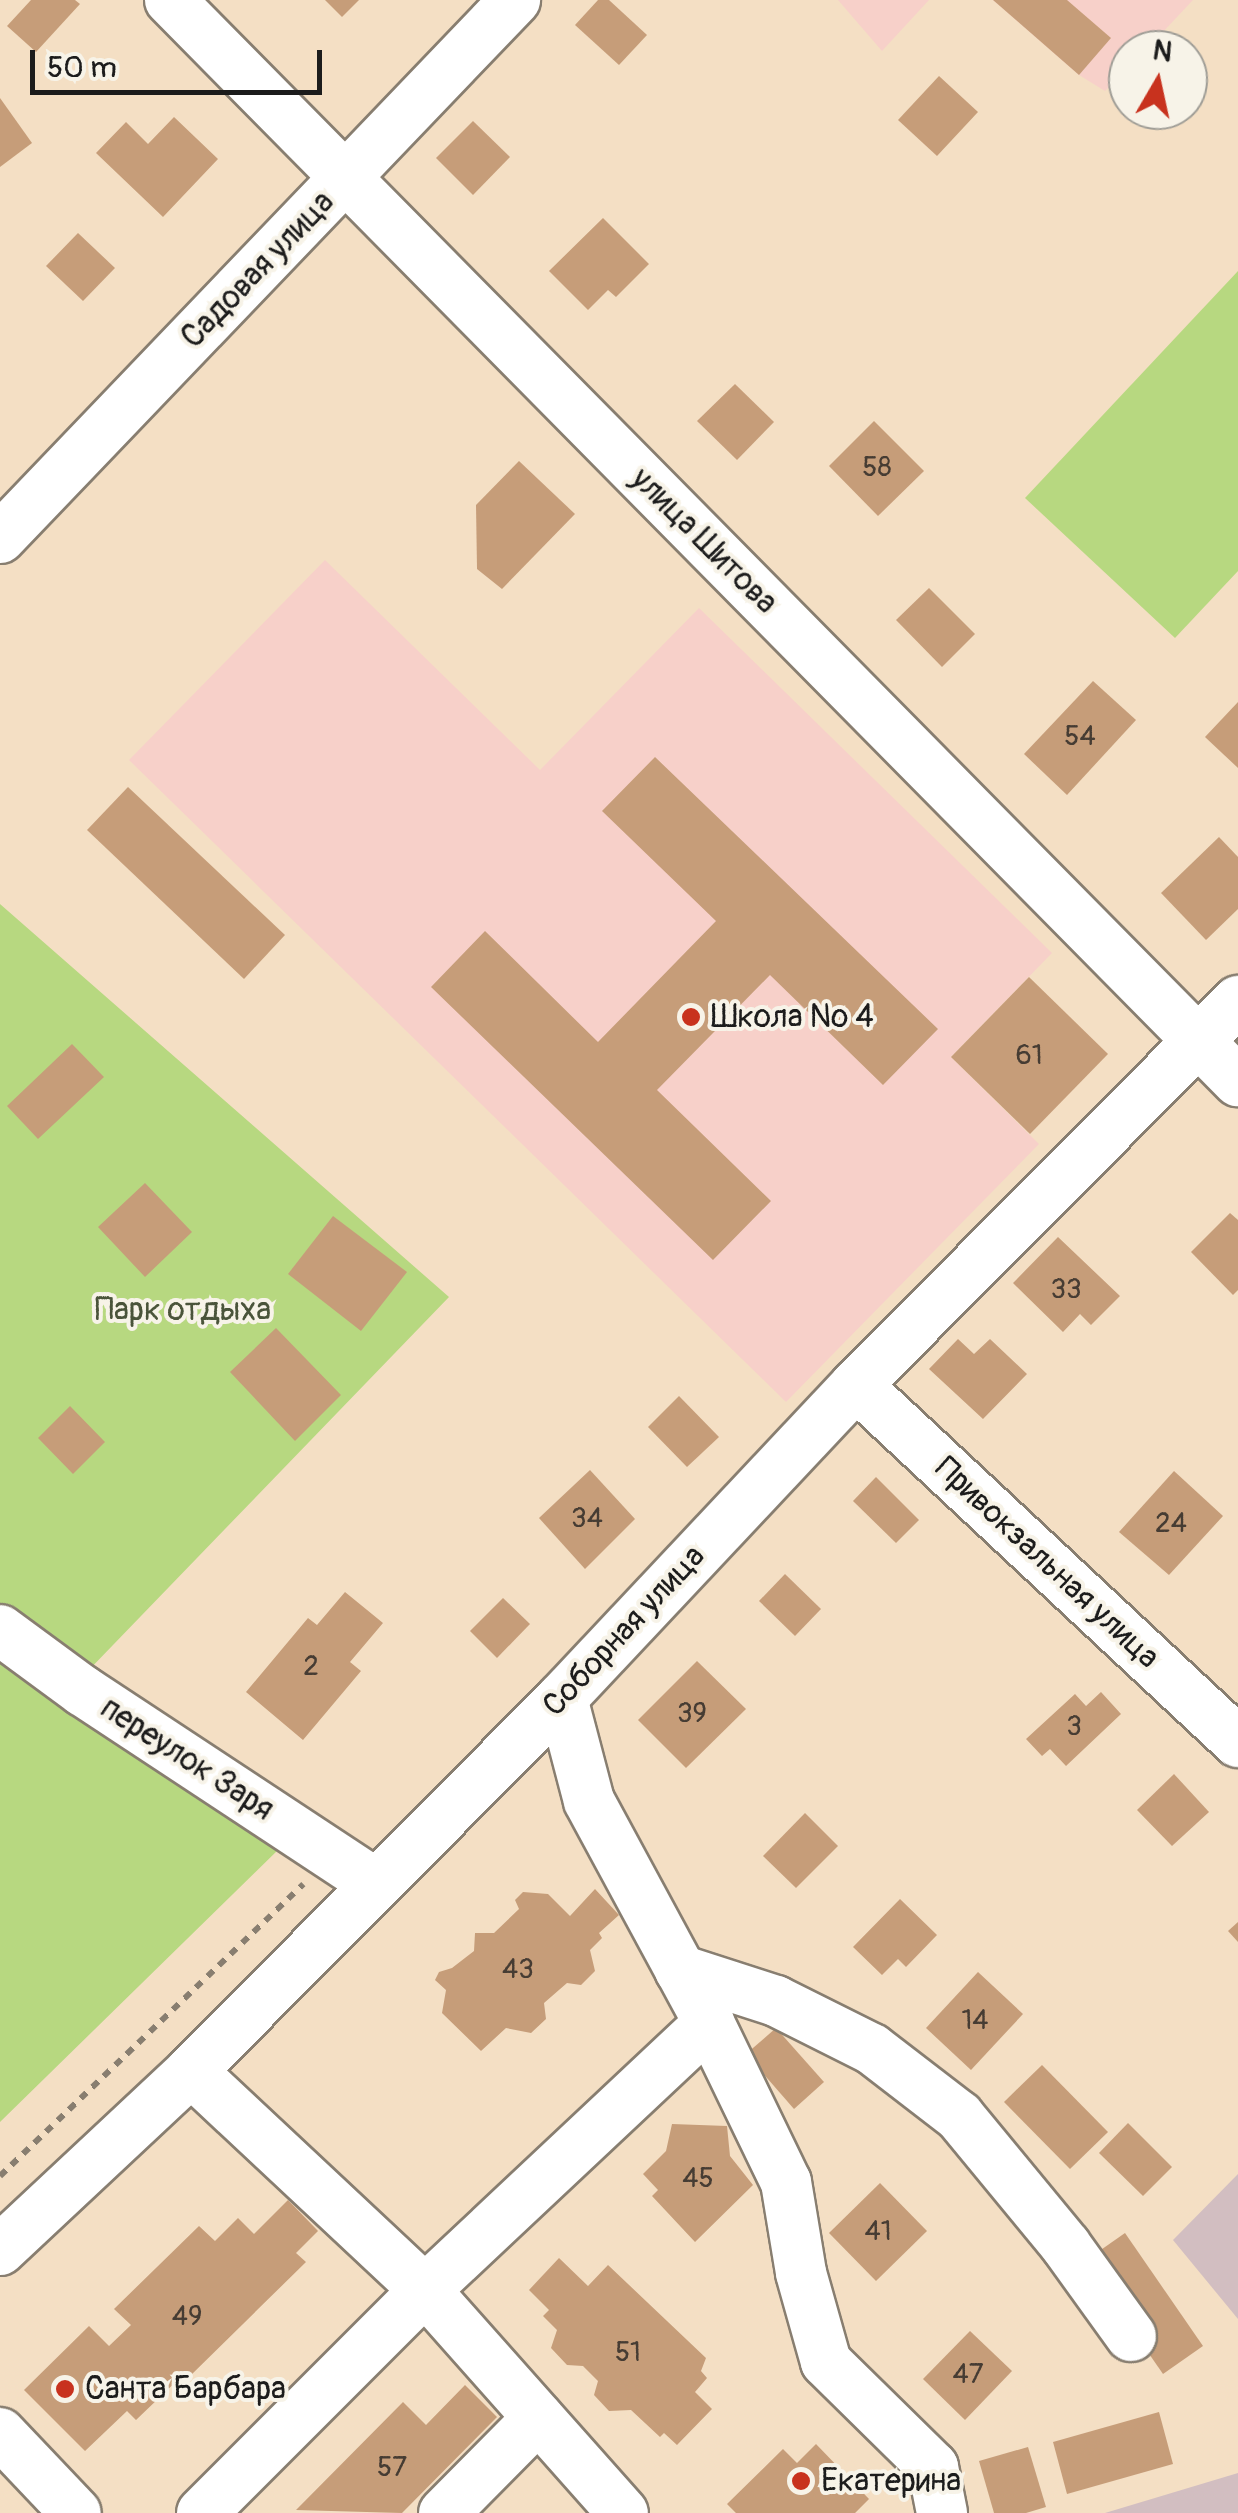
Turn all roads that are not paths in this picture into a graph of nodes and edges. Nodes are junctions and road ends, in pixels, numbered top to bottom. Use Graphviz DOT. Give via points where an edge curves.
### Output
graph roads {
  1 [pos="170,0"];
  2 [pos="515,0"];
  3 [pos="346,179"];
  4 [pos="0,538"];
  5 [pos="1238,1001"];
  6 [pos="1198,1041"];
  7 [pos="1238,1081"];
  8 [pos="856,1385"];
  9 [pos="0,1630"];
  10 [pos="562,1698"];
  11 [pos="1238,1742"];
  12 [pos="376,1884"];
  13 [pos="680,1970"];
  14 [pos="710,2023"];
  15 [pos="191,2071"];
  16 [pos="0,2250"];
  17 [pos="426,2290"];
  18 [pos="1131,2336"];
  19 [pos="538,2418"];
  20 [pos="0,2432"];
  21 [pos="76,2513"];
  22 [pos="202,2513"];
  23 [pos="444,2513"];
  24 [pos="622,2513"];
  25 [pos="942,2513"];
  1 -- 3 [label="street, улица Шитова"];
  2 -- 3 [label="street, Садовая улица"];
  3 -- 4 [label="street, Садовая улица"];
  3 -- 6 [label="street, улица Шитова"];
  5 -- 6 [label="street, Соборная улица"];
  6 -- 7 [label="street, улица Шитова"];
  6 -- 8 [label="street, Соборная улица"];
  8 -- 10 [label="street, Соборная улица"];
  8 -- 11 [label="street, Привокзальная улица"];
  9 -- 12 [label="street, переулок Заря"];
  10 -- 12 [label="street, Соборная улица"];
  10 -- 13 [label="street" via="588,1801"];
  12 -- 15 [label="street, Соборная улица"];
  13 -- 14 [label="street"];
  13 -- 18 [label="street" via="776,2001 872,2049 959,2116"];
  14 -- 17 [label="street"];
  14 -- 25 [label="street" via="786,2182 801,2273 826,2362 933,2467"];
  15 -- 16 [label="street, Соборная улица"];
  15 -- 17 [label="street"];
  17 -- 19 [label="street"];
  17 -- 22 [label="street"];
  19 -- 23 [label="street"];
  19 -- 24 [label="street"];
  20 -- 21 [label="street"];
}
